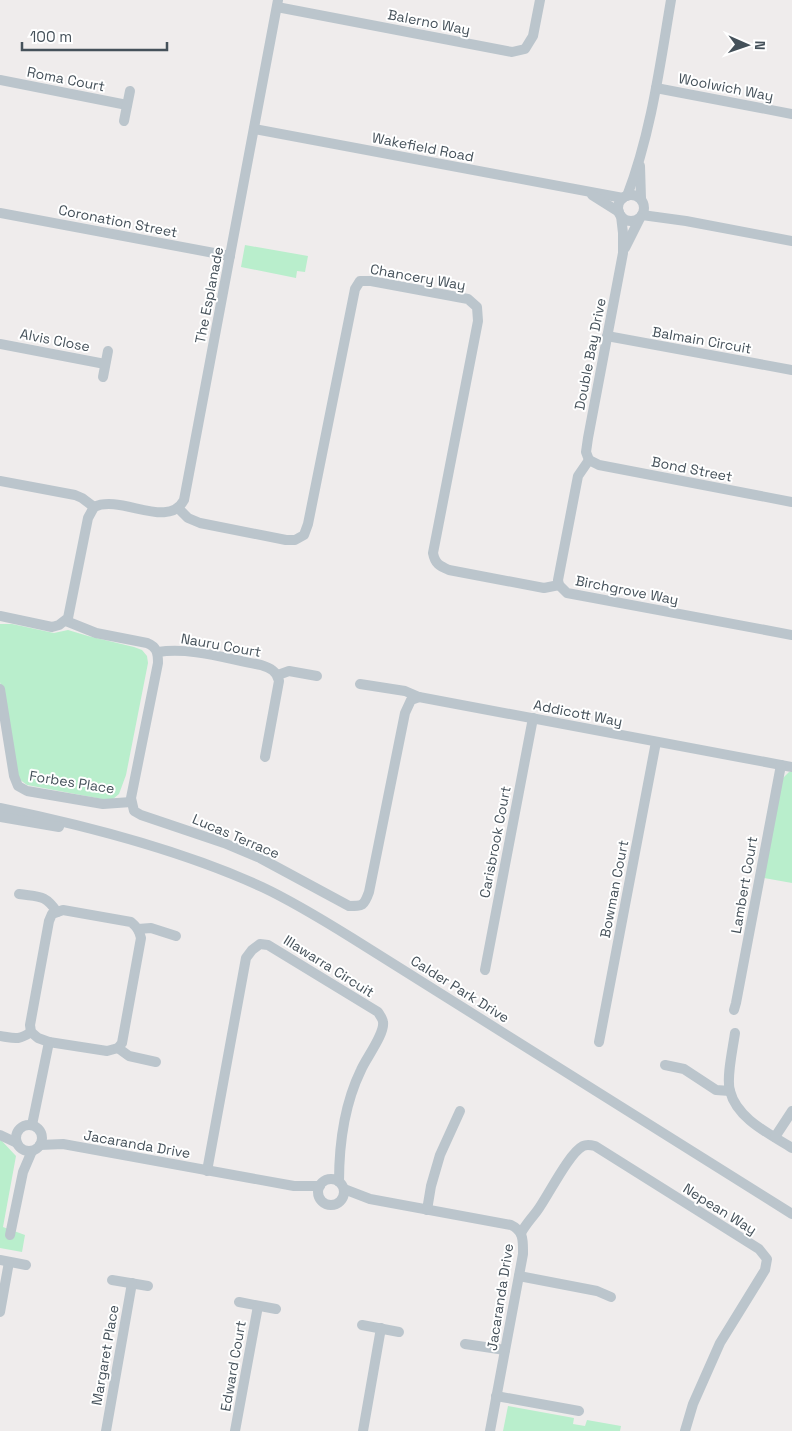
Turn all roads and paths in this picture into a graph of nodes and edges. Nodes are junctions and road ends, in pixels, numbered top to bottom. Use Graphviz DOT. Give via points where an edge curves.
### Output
graph roads {
  1 [pos="540,0"];
  2 [pos="671,0"];
  3 [pos="278,3"];
  4 [pos="0,80"];
  5 [pos="656,88"];
  6 [pos="130,91"];
  7 [pos="127,105"];
  8 [pos="792,114"];
  9 [pos="124,120"];
  10 [pos="254,128"];
  11 [pos="640,157"];
  12 [pos="587,192"];
  13 [pos="625,197"];
  14 [pos="642,201"];
  15 [pos="0,213"];
  16 [pos="620,214"];
  17 [pos="641,216"];
  18 [pos="686,221"];
  19 [pos="792,241"];
  20 [pos="623,253"];
  21 [pos="230,256"];
  22 [pos="607,336"];
  23 [pos="0,344"];
  24 [pos="108,351"];
  25 [pos="105,364"];
  26 [pos="792,370"];
  27 [pos="103,377"];
  28 [pos="589,460"];
  29 [pos="0,481"];
  30 [pos="792,502"];
  31 [pos="94,508"];
  32 [pos="178,508"];
  33 [pos="559,585"];
  34 [pos="0,616"];
  35 [pos="66,621"];
  36 [pos="792,635"];
  37 [pos="158,652"];
  38 [pos="278,675"];
  39 [pos="317,676"];
  40 [pos="360,684"];
  41 [pos="0,689"];
  42 [pos="419,697"];
  43 [pos="533,718"];
  44 [pos="656,742"];
  45 [pos="265,757"];
  46 [pos="781,765"];
  47 [pos="792,767"];
  48 [pos="131,802"];
  49 [pos="0,808"];
  50 [pos="0,818"];
  51 [pos="116,837"];
  52 [pos="19,894"];
  53 [pos="57,912"];
  54 [pos="138,929"];
  55 [pos="176,936"];
  56 [pos="485,970"];
  57 [pos="734,1010"];
  58 [pos="31,1032"];
  59 [pos="735,1033"];
  60 [pos="0,1036"];
  61 [pos="49,1042"];
  62 [pos="599,1042"];
  63 [pos="118,1048"];
  64 [pos="156,1062"];
  65 [pos="665,1066"];
  66 [pos="730,1091"];
  67 [pos="460,1111"];
  68 [pos="792,1112"];
  69 [pos="32,1125"];
  70 [pos="18,1131"];
  71 [pos="0,1133"];
  72 [pos="42,1134"];
  73 [pos="776,1137"];
  74 [pos="63,1144"];
  75 [pos="19,1146"];
  76 [pos="36,1148"];
  77 [pos="792,1148"];
  78 [pos="207,1171"];
  79 [pos="23,1172"];
  80 [pos="337,1184"];
  81 [pos="294,1186"];
  82 [pos="320,1186"];
  83 [pos="319,1197"];
  84 [pos="370,1199"];
  85 [pos="342,1200"];
  86 [pos="772,1201"];
  87 [pos="427,1210"];
  88 [pos="792,1214"];
  89 [pos="792,1220"];
  90 [pos="522,1233"];
  91 [pos="10,1235"];
  92 [pos="4,1261"];
  93 [pos="26,1265"];
  94 [pos="519,1276"];
  95 [pos="112,1280"];
  96 [pos="132,1283"];
  97 [pos="148,1286"];
  98 [pos="611,1297"];
  99 [pos="239,1302"];
  100 [pos="258,1306"];
  101 [pos="276,1309"];
  102 [pos="0,1312"];
  103 [pos="362,1325"];
  104 [pos="381,1328"];
  105 [pos="399,1332"];
  106 [pos="465,1344"];
  107 [pos="505,1350"];
  108 [pos="496,1396"];
  109 [pos="579,1411"];
  110 [pos="106,1431"];
  111 [pos="235,1431"];
  112 [pos="362,1431"];
  113 [pos="490,1431"];
  114 [pos="684,1431"];
  1 -- 3 [label="street, Balerno Way" via="533,36 525,49 512,52"];
  2 -- 5 [label="street"];
  3 -- 10 [label="street, The Esplanade"];
  4 -- 7 [label="street, Roma Court"];
  5 -- 8 [label="street, Woolwich Way"];
  5 -- 11 [label="street"];
  6 -- 7 [label="street"];
  7 -- 9 [label="street"];
  10 -- 12 [label="street, Wakefield Road"];
  10 -- 21 [label="street, The Esplanade"];
  11 -- 13 [label="street"];
  11 -- 14 [label="street"];
  12 -- 13 [label="street, Wakefield Road"];
  12 -- 16 [label="street, Wakefield Road"];
  13 -- 14 [label="street" via="634,195"];
  13 -- 16 [label="street" via="619,204"];
  14 -- 17 [label="street" via="644,211"];
  14 -- 18 [label="street"];
  15 -- 21 [label="street, Coronation Street"];
  16 -- 17 [label="street" via="628,220"];
  16 -- 20 [label="street, Double Bay Drive"];
  17 -- 18 [label="street"];
  17 -- 20 [label="street, Double Bay Drive"];
  18 -- 19 [label="street"];
  20 -- 22 [label="street, Double Bay Drive"];
  21 -- 32 [label="street, The Esplanade" via="185,495"];
  22 -- 26 [label="street, Balmain Circuit"];
  22 -- 28 [label="street, Double Bay Drive" via="588,438 586,452"];
  23 -- 25 [label="street, Alvis Close"];
  24 -- 25 [label="street, Alvis Close"];
  25 -- 27 [label="street, Alvis Close"];
  28 -- 30 [label="street, Bond Street" via="599,465"];
  28 -- 33 [label="street, Birchgrove Way" via="578,476"];
  29 -- 31 [label="street" via="75,495"];
  31 -- 32 [label="street" via="110,503 163,513"];
  31 -- 35 [label="street" via="88,518"];
  32 -- 33 [label="street, Chancery Way" via="194,521 286,540 304,536 355,289 360,281 468,299 477,306 478,321 434,560 449,570 544,588"];
  33 -- 36 [label="street, Birchgrove Way" via="567,593"];
  34 -- 35 [label="street" via="52,626"];
  35 -- 37 [label="street" via="96,633 147,643"];
  37 -- 38 [label="street, Nauru Court" via="190,651 261,665"];
  37 -- 48 [label="street"];
  38 -- 39 [label="street" via="289,671"];
  38 -- 45 [label="street"];
  40 -- 42 [label="street, Addicott Way" via="405,691"];
  41 -- 48 [label="street, Forbes Place" via="18,786 26,791 103,804"];
  42 -- 43 [label="street, Addicott Way"];
  42 -- 48 [label="street, Lucas Terrace" via="411,700 405,713 369,892 365,904 360,906 349,906 260,858 137,813"];
  43 -- 44 [label="street, Addicott Way"];
  43 -- 56 [label="street, Carisbrook Court"];
  44 -- 46 [label="street, Addicott Way"];
  44 -- 62 [label="street, Bowman Court"];
  46 -- 47 [label="street, Addicott Way"];
  46 -- 57 [label="street, Lambert Court"];
  49 -- 51 [label="street, Calder Park Drive"];
  50 -- 51 [label="street, Calder Park Drive"];
  51 -- 86 [label="street, Calder Park Drive" via="221,870 306,910"];
  52 -- 53 [label="street" via="45,898"];
  53 -- 54 [label="street" via="64,910 131,922"];
  53 -- 58 [label="street" via="49,921"];
  54 -- 55 [label="street" via="151,928"];
  54 -- 63 [label="street" via="141,938 122,1043"];
  58 -- 60 [label="street" via="18,1039"];
  58 -- 61 [label="street"];
  59 -- 66 [label="street"];
  61 -- 63 [label="street" via="107,1051"];
  61 -- 69 [label="street"];
  63 -- 64 [label="street" via="128,1056"];
  65 -- 66 [label="street" via="684,1069 716,1090"];
  66 -- 73 [label="street" via="738,1109"];
  67 -- 87 [label="street" via="440,1155"];
  68 -- 73 [label="street"];
  69 -- 70 [label="street"];
  69 -- 72 [label="street"];
  70 -- 71 [label="street"];
  70 -- 75 [label="street" via="16,1139"];
  71 -- 75 [label="street"];
  72 -- 74 [label="street, Jacaranda Drive"];
  72 -- 76 [label="street"];
  73 -- 77 [label="street"];
  74 -- 76 [label="street, Jacaranda Drive"];
  74 -- 78 [label="street, Jacaranda Drive"];
  75 -- 76 [label="street"];
  75 -- 79 [label="street"];
  76 -- 79 [label="street"];
  78 -- 80 [label="street, Illawarra Circuit" via="246,958 260,944 268,945 378,1012 383,1022 382,1031 361,1069 347,1104"];
  78 -- 81 [label="street, Jacaranda Drive"];
  79 -- 91 [label="street"];
  80 -- 82 [label="street" via="324,1182"];
  80 -- 84 [label="street, Jacaranda Drive"];
  80 -- 85 [label="street"];
  81 -- 82 [label="street, Jacaranda Drive"];
  81 -- 83 [label="street, Jacaranda Drive"];
  82 -- 83 [label="street"];
  83 -- 85 [label="street" via="328,1205 336,1205"];
  84 -- 85 [label="street, Jacaranda Drive"];
  84 -- 87 [label="street, Jacaranda Drive"];
  86 -- 88 [label="street, Calder Park Drive"];
  86 -- 89 [label="street, Calder Park Drive"];
  87 -- 90 [label="street, Jacaranda Drive" via="511,1225"];
  90 -- 94 [label="street, Jacaranda Drive"];
  90 -- 114 [label="street, Nepean Way" via="572,1157 584,1145 589,1145 764,1254 767,1259 765,1270 720,1343"];
  92 -- 93 [label="street"];
  92 -- 102 [label="street"];
  94 -- 98 [label="street" via="596,1291"];
  94 -- 107 [label="street, Jacaranda Drive"];
  95 -- 96 [label="street"];
  96 -- 97 [label="street"];
  96 -- 110 [label="street, Margaret Place"];
  99 -- 100 [label="street, Edward Court"];
  100 -- 101 [label="street, Edward Court"];
  100 -- 111 [label="street, Edward Court"];
  103 -- 104 [label="street"];
  104 -- 105 [label="street"];
  104 -- 112 [label="street"];
  106 -- 107 [label="street"];
  107 -- 108 [label="street, Jacaranda Drive"];
  108 -- 109 [label="street"];
  108 -- 113 [label="street, Jacaranda Drive"];
}
